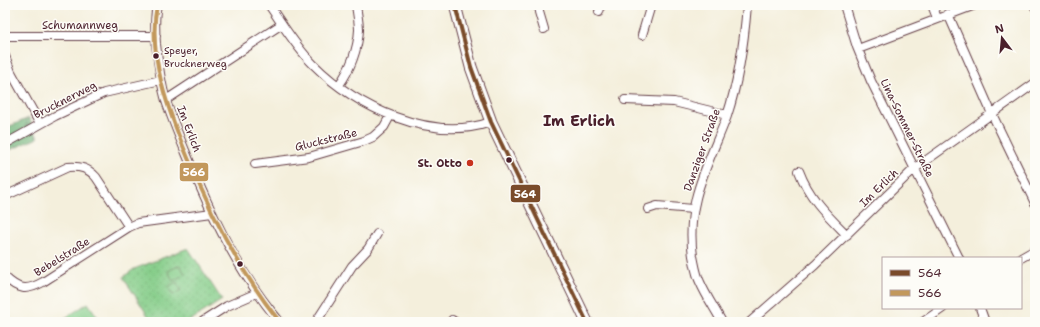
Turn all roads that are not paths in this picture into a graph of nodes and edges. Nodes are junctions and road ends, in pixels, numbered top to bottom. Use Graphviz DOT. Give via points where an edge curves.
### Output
graph roads {
  1 [pos="157,5"];
  2 [pos="269,5"];
  3 [pos="356,5"];
  4 [pos="455,5"];
  5 [pos="539,5"];
  6 [pos="651,5"];
  7 [pos="747,5"];
  8 [pos="844,5"];
  9 [pos="932,5"];
  10 [pos="975,5"];
  11 [pos="948,14"];
  12 [pos="937,18"];
  13 [pos="282,24"];
  14 [pos="544,29"];
  15 [pos="642,35"];
  16 [pos="5,36"];
  17 [pos="156,36"];
  18 [pos="858,49"];
  19 [pos="5,56"];
  20 [pos="8,73"];
  21 [pos="161,80"];
  22 [pos="1035,83"];
  23 [pos="339,85"];
  24 [pos="166,100"];
  25 [pos="625,100"];
  26 [pos="992,114"];
  27 [pos="390,116"];
  28 [pos="726,116"];
  29 [pos="491,122"];
  30 [pos="40,124"];
  31 [pos="5,144"];
  32 [pos="255,164"];
  33 [pos="914,169"];
  34 [pos="799,171"];
  35 [pos="5,196"];
  36 [pos="1035,203"];
  37 [pos="648,209"];
  38 [pos="693,209"];
  39 [pos="212,213"];
  40 [pos="129,226"];
  41 [pos="377,234"];
  42 [pos="847,235"];
  43 [pos="1035,250"];
  44 [pos="958,257"];
  45 [pos="1022,257"];
  46 [pos="5,277"];
  47 [pos="257,293"];
  48 [pos="942,309"];
  49 [pos="980,309"];
  50 [pos="202,322"];
  51 [pos="280,322"];
  52 [pos="316,322"];
  53 [pos="587,322"];
  54 [pos="722,322"];
  55 [pos="750,322"];
  56 [pos="923,322"];
  57 [pos="985,322"];
  1 -- 17 [label="street, Im Erlich"];
  2 -- 13 [label="street"];
  3 -- 23 [label="street" via="359,30 354,54 347,74"];
  4 -- 29 [label="main road" via="471,67"];
  5 -- 14 [label="street"];
  6 -- 15 [label="street"];
  7 -- 28 [label="street, Danziger Straße" via="740,64"];
  8 -- 18 [label="street, Lina-Sommer-Straße"];
  9 -- 12 [label="street"];
  10 -- 11 [label="street"];
  11 -- 12 [label="street"];
  11 -- 26 [label="street"];
  12 -- 18 [label="street"];
  13 -- 23 [label="street" via="313,64"];
  13 -- 24 [label="street"];
  16 -- 17 [label="street, Schumannweg"];
  17 -- 21 [label="street, Im Erlich"];
  18 -- 33 [label="street, Lina-Sommer-Straße"];
  19 -- 20 [label="street"];
  20 -- 30 [label="street"];
  21 -- 24 [label="street, Im Erlich"];
  21 -- 30 [label="street, Brucknerweg" via="104,92"];
  22 -- 26 [label="street, Im Erlich"];
  23 -- 27 [label="street"];
  24 -- 39 [label="street, Im Erlich"];
  25 -- 28 [label="street" via="674,102"];
  26 -- 33 [label="street, Im Erlich"];
  26 -- 36 [label="street"];
  27 -- 29 [label="street" via="431,126 458,129"];
  27 -- 32 [label="street, Gluckstraße" via="379,132 364,141 302,158"];
  28 -- 38 [label="street, Danziger Straße" via="706,165"];
  29 -- 53 [label="main road"];
  30 -- 31 [label="street, Brucknerweg"];
  33 -- 42 [label="street, Im Erlich"];
  33 -- 44 [label="street, Lina-Sommer-Straße"];
  34 -- 42 [label="street" via="812,198"];
  35 -- 40 [label="street" via="68,167 76,166 90,171 96,177"];
  37 -- 38 [label="street" via="657,206"];
  38 -- 54 [label="street, Danziger Straße" via="692,246 696,270"];
  39 -- 40 [label="street, Bebelstraße"];
  39 -- 47 [label="street, Im Erlich"];
  40 -- 46 [label="street, Bebelstraße" via="33,288 17,286"];
  41 -- 52 [label="street" via="368,249 352,266"];
  42 -- 55 [label="street, Im Erlich"];
  43 -- 45 [label="street"];
  47 -- 50 [label="street" via="227,306"];
  47 -- 51 [label="street, Im Erlich"];
  48 -- 56 [label="street"];
  49 -- 57 [label="street"];
}
